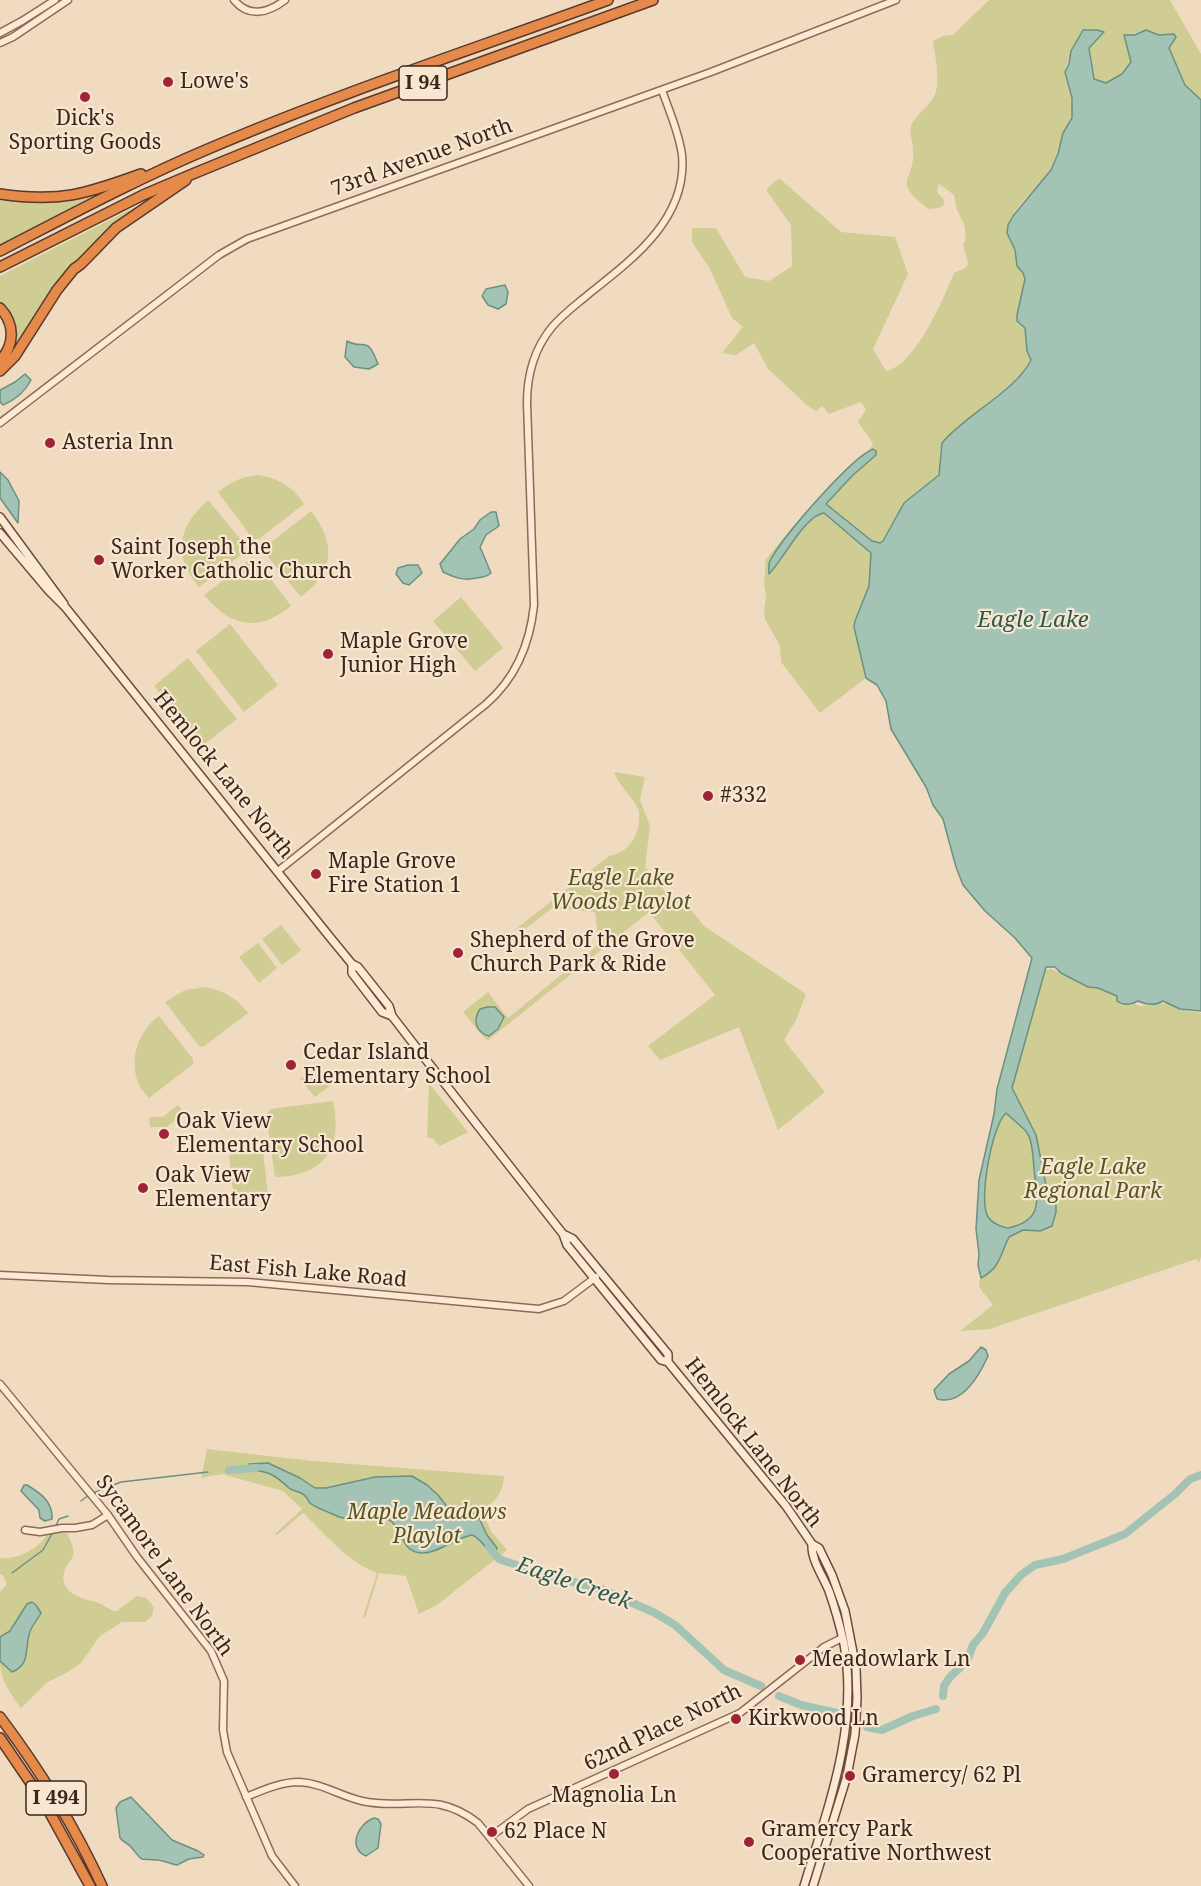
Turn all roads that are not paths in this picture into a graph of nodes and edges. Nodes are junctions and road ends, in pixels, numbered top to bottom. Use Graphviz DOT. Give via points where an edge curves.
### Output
graph roads {
  1 [pos="55,0"];
  2 [pos="68,0"];
  3 [pos="234,0"];
  4 [pos="285,0"];
  5 [pos="608,0"];
  6 [pos="653,0"];
  7 [pos="896,0"];
  8 [pos="0,33"];
  9 [pos="0,43"];
  10 [pos="662,90"];
  11 [pos="208,149"];
  12 [pos="195,173"];
  13 [pos="0,194"];
  14 [pos="0,251"];
  15 [pos="81,264"];
  16 [pos="0,267"];
  17 [pos="0,308"];
  18 [pos="0,361"];
  19 [pos="0,371"];
  20 [pos="0,377"];
  21 [pos="0,423"];
  22 [pos="0,517"];
  23 [pos="0,533"];
  24 [pos="66,608"];
  25 [pos="278,871"];
  26 [pos="563,1234"];
  27 [pos="601,1273"];
  28 [pos="0,1275"];
  29 [pos="594,1278"];
  30 [pos="668,1362"];
  31 [pos="0,1384"];
  32 [pos="108,1515"];
  33 [pos="25,1530"];
  34 [pos="812,1544"];
  35 [pos="842,1638"];
  36 [pos="0,1717"];
  37 [pos="0,1738"];
  38 [pos="51,1789"];
  39 [pos="246,1797"];
  40 [pos="489,1837"];
  41 [pos="69,1844"];
  42 [pos="810,1866"];
  43 [pos="83,1886"];
  44 [pos="90,1886"];
  45 [pos="102,1886"];
  46 [pos="108,1886"];
  47 [pos="295,1886"];
  48 [pos="529,1886"];
  49 [pos="804,1886"];
  50 [pos="811,1886"];
  1 -- 8 [label="street"];
  2 -- 9 [label="street"];
  3 -- 4 [label="street" via="245,9 259,12"];
  5 -- 11 [label="highway, I 94" via="348,93"];
  6 -- 12 [label="highway, I 94" via="354,108"];
  7 -- 10 [label="street, 73rd Avenue North"];
  10 -- 21 [label="street, 73rd Avenue North" via="247,239 219,255"];
  10 -- 25 [label="street" via="682,157 680,184 671,210 637,255 553,326 541,342 531,367 527,403 534,605 529,635 518,663 486,704"];
  11 -- 13 [label="highway" via="80,194 39,199"];
  11 -- 14 [label="highway, I 94"];
  12 -- 15 [label="highway" via="116,228"];
  12 -- 16 [label="highway, I 94"];
  15 -- 19 [label="highway" via="57,290 20,350"];
  15 -- 20 [label="highway" via="20,357"];
  17 -- 18 [label="highway" via="12,337"];
  22 -- 24 [label="main road, Hemlock Lane North"];
  23 -- 24 [label="main road, Hemlock Lane North"];
  24 -- 25 [label="main road, Hemlock Lane North"];
  25 -- 26 [label="main road, Hemlock Lane North" via="352,964 352,973 382,1012 392,1016"];
  26 -- 27 [label="main road, Hemlock Lane North" via="573,1239"];
  26 -- 29 [label="main road, Hemlock Lane North" via="567,1245"];
  27 -- 29 [label="street, East Fish Lake Road"];
  27 -- 30 [label="main road, Hemlock Lane North" via="668,1354"];
  28 -- 29 [label="street, East Fish Lake Road" via="248,1282 539,1309 564,1301"];
  29 -- 30 [label="main road, Hemlock Lane North" via="661,1360"];
  30 -- 34 [label="main road, Hemlock Lane North" via="786,1506"];
  31 -- 32 [label="street, Sycamore Lane North"];
  32 -- 33 [label="street" via="92,1525 40,1532"];
  32 -- 39 [label="street, Sycamore Lane North" via="218,1663 225,1688 224,1741"];
  34 -- 35 [label="main road, Hemlock Lane North"];
  34 -- 50 [label="main road, Hemlock Lane North" via="819,1548 842,1601 857,1689 847,1776"];
  35 -- 40 [label="street, 62nd Place North" via="824,1647 741,1713 528,1809"];
  35 -- 42 [label="main road, Hemlock Lane North" via="848,1690 846,1736"];
  36 -- 38 [label="highway, I 494"];
  37 -- 41 [label="highway, I 494"];
  38 -- 45 [label="highway, I 494"];
  38 -- 46 [label="highway"];
  39 -- 40 [label="street" via="298,1782 319,1785 365,1802 435,1803 467,1815"];
  39 -- 47 [label="street, Sycamore Lane North" via="272,1856"];
  40 -- 48 [label="street"];
  41 -- 43 [label="highway"];
  41 -- 44 [label="highway, I 494"];
  42 -- 49 [label="main road, Hemlock Lane North"];
  42 -- 50 [label="main road"];
}
